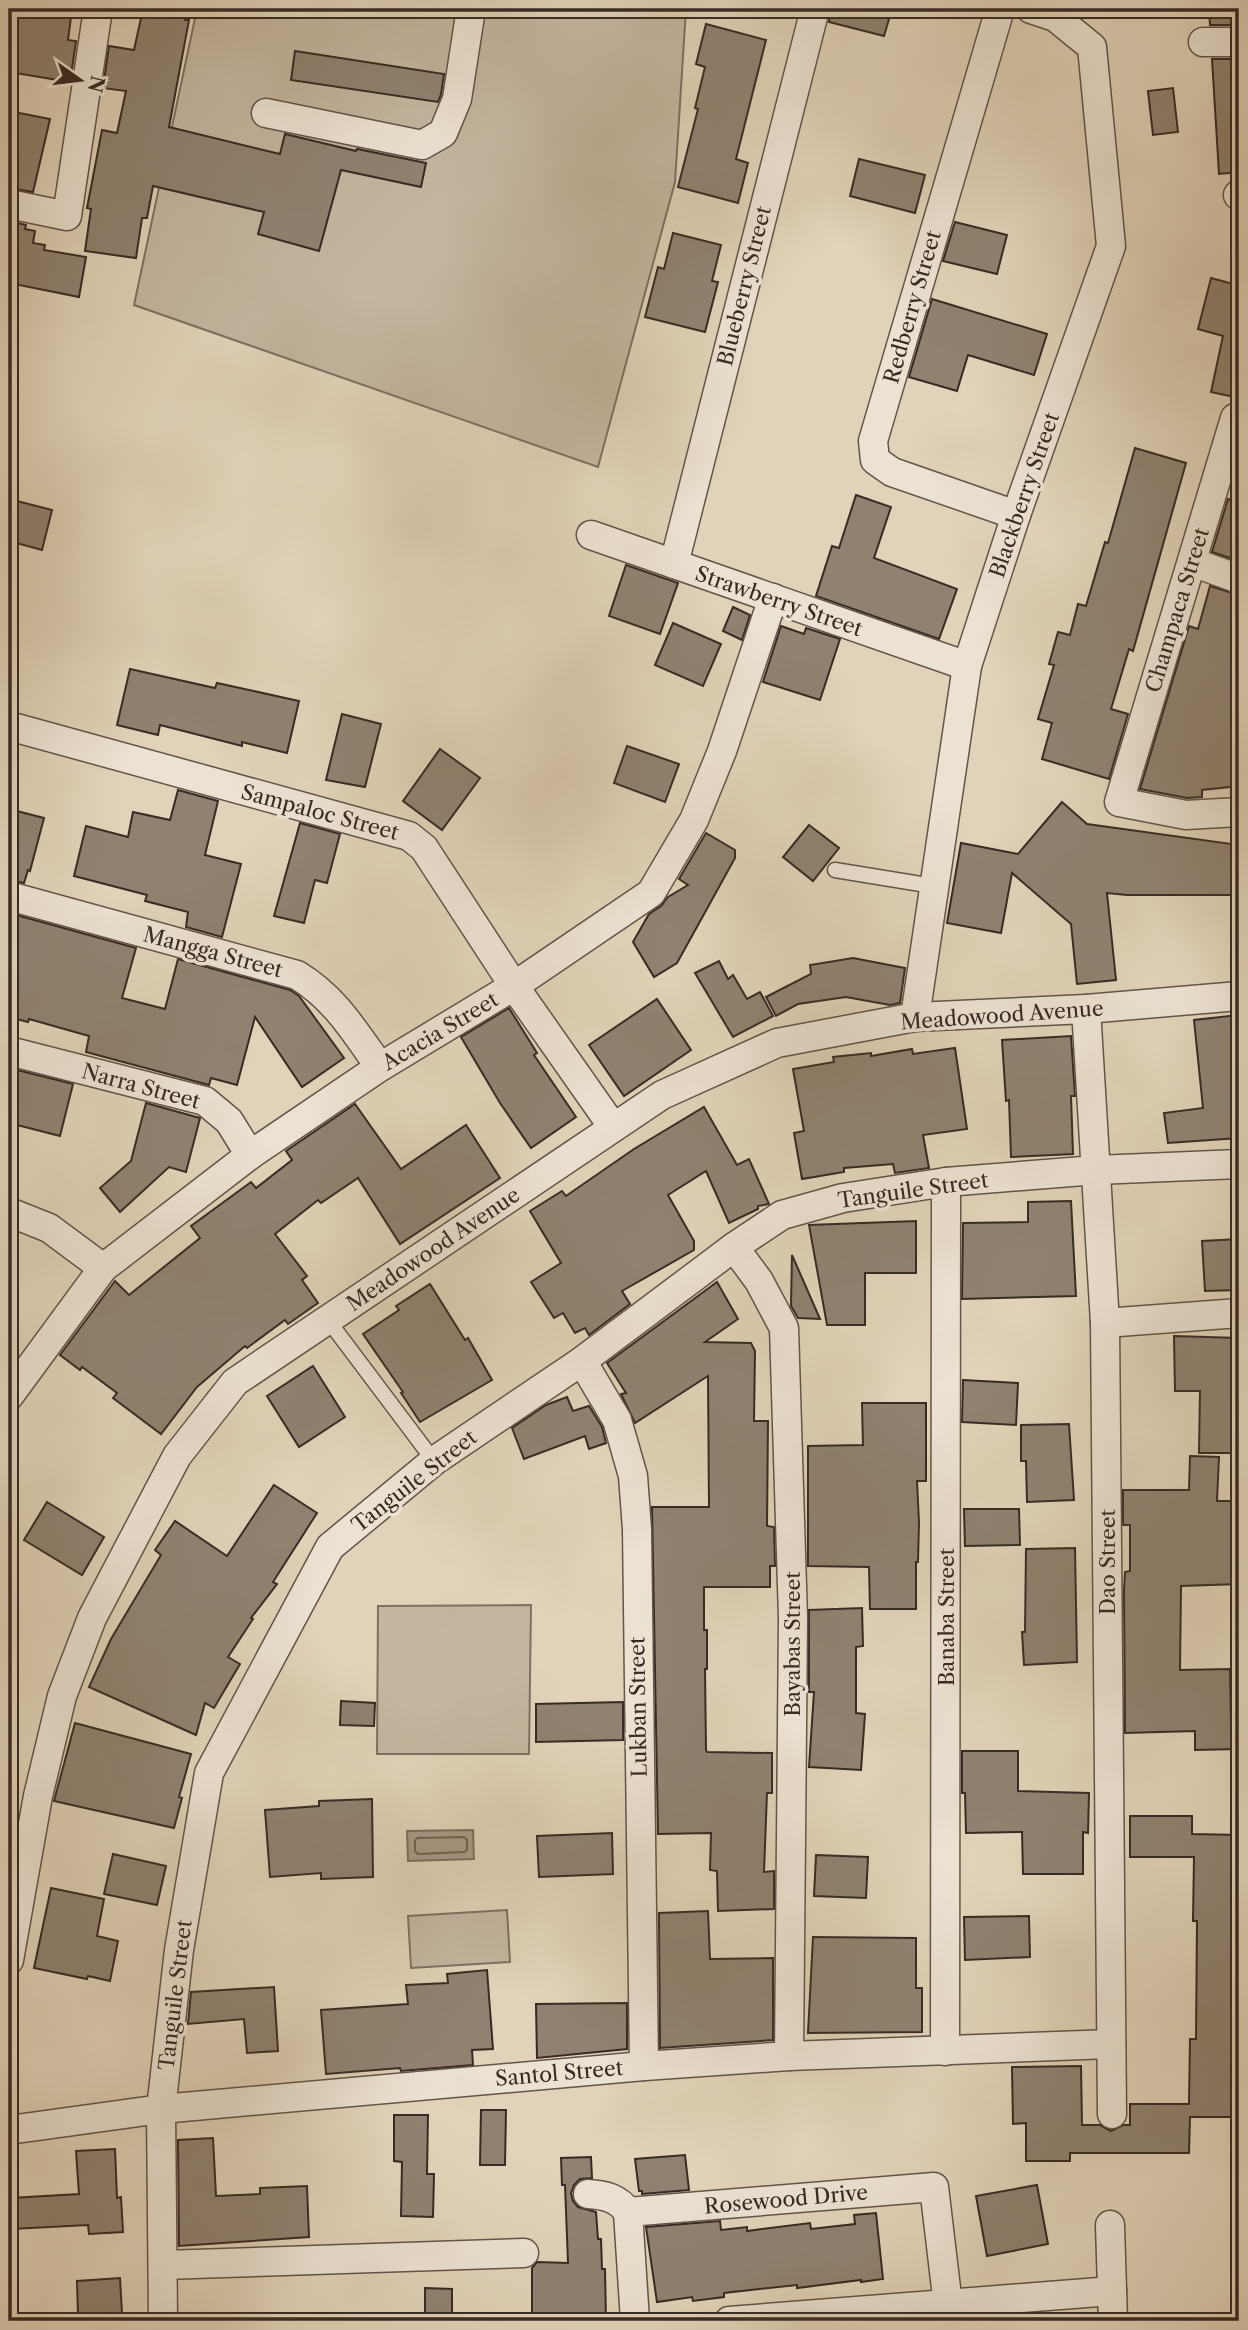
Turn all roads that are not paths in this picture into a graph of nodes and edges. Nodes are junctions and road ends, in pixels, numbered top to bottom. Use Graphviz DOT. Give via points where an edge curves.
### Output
graph roads {
  1 [pos="98,9"];
  2 [pos="471,9"];
  3 [pos="815,9"];
  4 [pos="1000,9"];
  5 [pos="1031,9"];
  6 [pos="1203,42"];
  7 [pos="1239,42"];
  8 [pos="266,113"];
  9 [pos="9,204"];
  10 [pos="1237,419"];
  11 [pos="1016,515"];
  12 [pos="591,535"];
  13 [pos="1192,562"];
  14 [pos="674,564"];
  15 [pos="1239,579"];
  16 [pos="773,598"];
  17 [pos="967,666"];
  18 [pos="9,726"];
  19 [pos="1239,812"];
  20 [pos="835,870"];
  21 [pos="933,886"];
  22 [pos="9,896"];
  23 [pos="514,986"];
  24 [pos="1239,996"];
  25 [pos="1086,1009"];
  26 [pos="915,1017"];
  27 [pos="9,1051"];
  28 [pos="380,1066"];
  29 [pos="613,1128"];
  30 [pos="250,1155"];
  31 [pos="1239,1164"];
  32 [pos="1096,1170"];
  33 [pos="946,1182"];
  34 [pos="9,1212"];
  35 [pos="734,1247"];
  36 [pos="103,1268"];
  37 [pos="1239,1313"];
  38 [pos="328,1320"];
  39 [pos="1105,1323"];
  40 [pos="582,1361"];
  41 [pos="13,1381"];
  42 [pos="434,1461"];
  43 [pos="9,1960"];
  44 [pos="1111,2044"];
  45 [pos="945,2051"];
  46 [pos="789,2056"];
  47 [pos="644,2066"];
  48 [pos="161,2109"];
  49 [pos="1112,2114"];
  50 [pos="9,2130"];
  51 [pos="588,2194"];
  52 [pos="628,2212"];
  53 [pos="1110,2225"];
  54 [pos="524,2253"];
  55 [pos="163,2265"];
  56 [pos="1112,2291"];
  57 [pos="947,2305"];
  58 [pos="163,2321"];
  59 [pos="635,2321"];
  60 [pos="729,2321"];
  61 [pos="1113,2321"];
  1 -- 9 [label="street" via="67,216"];
  2 -- 8 [label="street" via="457,99 443,133 422,145"];
  3 -- 14 [label="street, Blueberry Street"];
  4 -- 11 [label="street, Redberry Street" via="873,442 875,460 892,472"];
  5 -- 11 [label="street, Blackberry Street" via="1055,17 1092,47 1111,247"];
  6 -- 7 [label="street"];
  10 -- 13 [label="street, Champaca Street"];
  11 -- 17 [label="street, Blackberry Street"];
  12 -- 14 [label="street, Strawberry Street"];
  13 -- 15 [label="street"];
  13 -- 19 [label="street, Champaca Street" via="1119,802 1186,815"];
  14 -- 16 [label="street, Strawberry Street"];
  16 -- 17 [label="street, Strawberry Street"];
  16 -- 23 [label="street, Acacia Street" via="694,820 651,893"];
  17 -- 21 [label="street, Blackberry Street"];
  18 -- 23 [label="street, Sampaloc Street" via="409,836 424,848"];
  20 -- 21 [label="lane"];
  21 -- 26 [label="street, Blackberry Street"];
  22 -- 28 [label="street, Mangga Street" via="297,975 319,988"];
  23 -- 28 [label="street, Acacia Street"];
  23 -- 29 [label="street, Sampaloc Street"];
  24 -- 25 [label="street, Meadowood Avenue"];
  25 -- 26 [label="street, Meadowood Avenue"];
  25 -- 32 [label="street, Dao Street"];
  26 -- 29 [label="street, Meadowood Avenue" via="777,1043 662,1095"];
  27 -- 30 [label="street, Narra Street" via="205,1101 229,1121"];
  28 -- 30 [label="street, Acacia Street"];
  29 -- 38 [label="street, Meadowood Avenue"];
  30 -- 36 [label="street, Acacia Street"];
  31 -- 32 [label="street, Tanguile Street"];
  32 -- 33 [label="street, Tanguile Street"];
  32 -- 39 [label="street, Dao Street"];
  33 -- 35 [label="street, Tanguile Street" via="843,1198 782,1215"];
  33 -- 45 [label="street, Banaba Street"];
  34 -- 36 [label="street" via="49,1228"];
  35 -- 40 [label="street, Tanguile Street"];
  35 -- 46 [label="street, Bayabas Street" via="784,1328 793,1618"];
  36 -- 41 [label="street, Acacia Street"];
  37 -- 39 [label="street"];
  38 -- 42 [label="lane"];
  38 -- 43 [label="street, Meadowood Avenue" via="235,1382 177,1456 92,1618 58,1708 37,1796"];
  39 -- 44 [label="street, Dao Street"];
  40 -- 42 [label="street, Tanguile Street"];
  40 -- 47 [label="street, Lukban Street" via="617,1420 633,1476"];
  42 -- 48 [label="street, Tanguile Street" via="330,1547 209,1773 179,1950"];
  44 -- 45 [label="street, Santol Street"];
  44 -- 49 [label="street, Dao Street"];
  45 -- 46 [label="street, Santol Street"];
  46 -- 47 [label="street, Santol Street"];
  47 -- 48 [label="street, Santol Street"];
  48 -- 50 [label="street, Santol Street"];
  48 -- 55 [label="street, Tanguile Street"];
  51 -- 52 [label="street" via="612,2198"];
  52 -- 57 [label="street, Rosewood Drive" via="934,2187"];
  52 -- 59 [label="street"];
  53 -- 56 [label="street"];
  54 -- 55 [label="street"];
  55 -- 58 [label="street, Tanguile Street"];
  56 -- 57 [label="street"];
  56 -- 61 [label="street"];
  57 -- 60 [label="street"];
}
